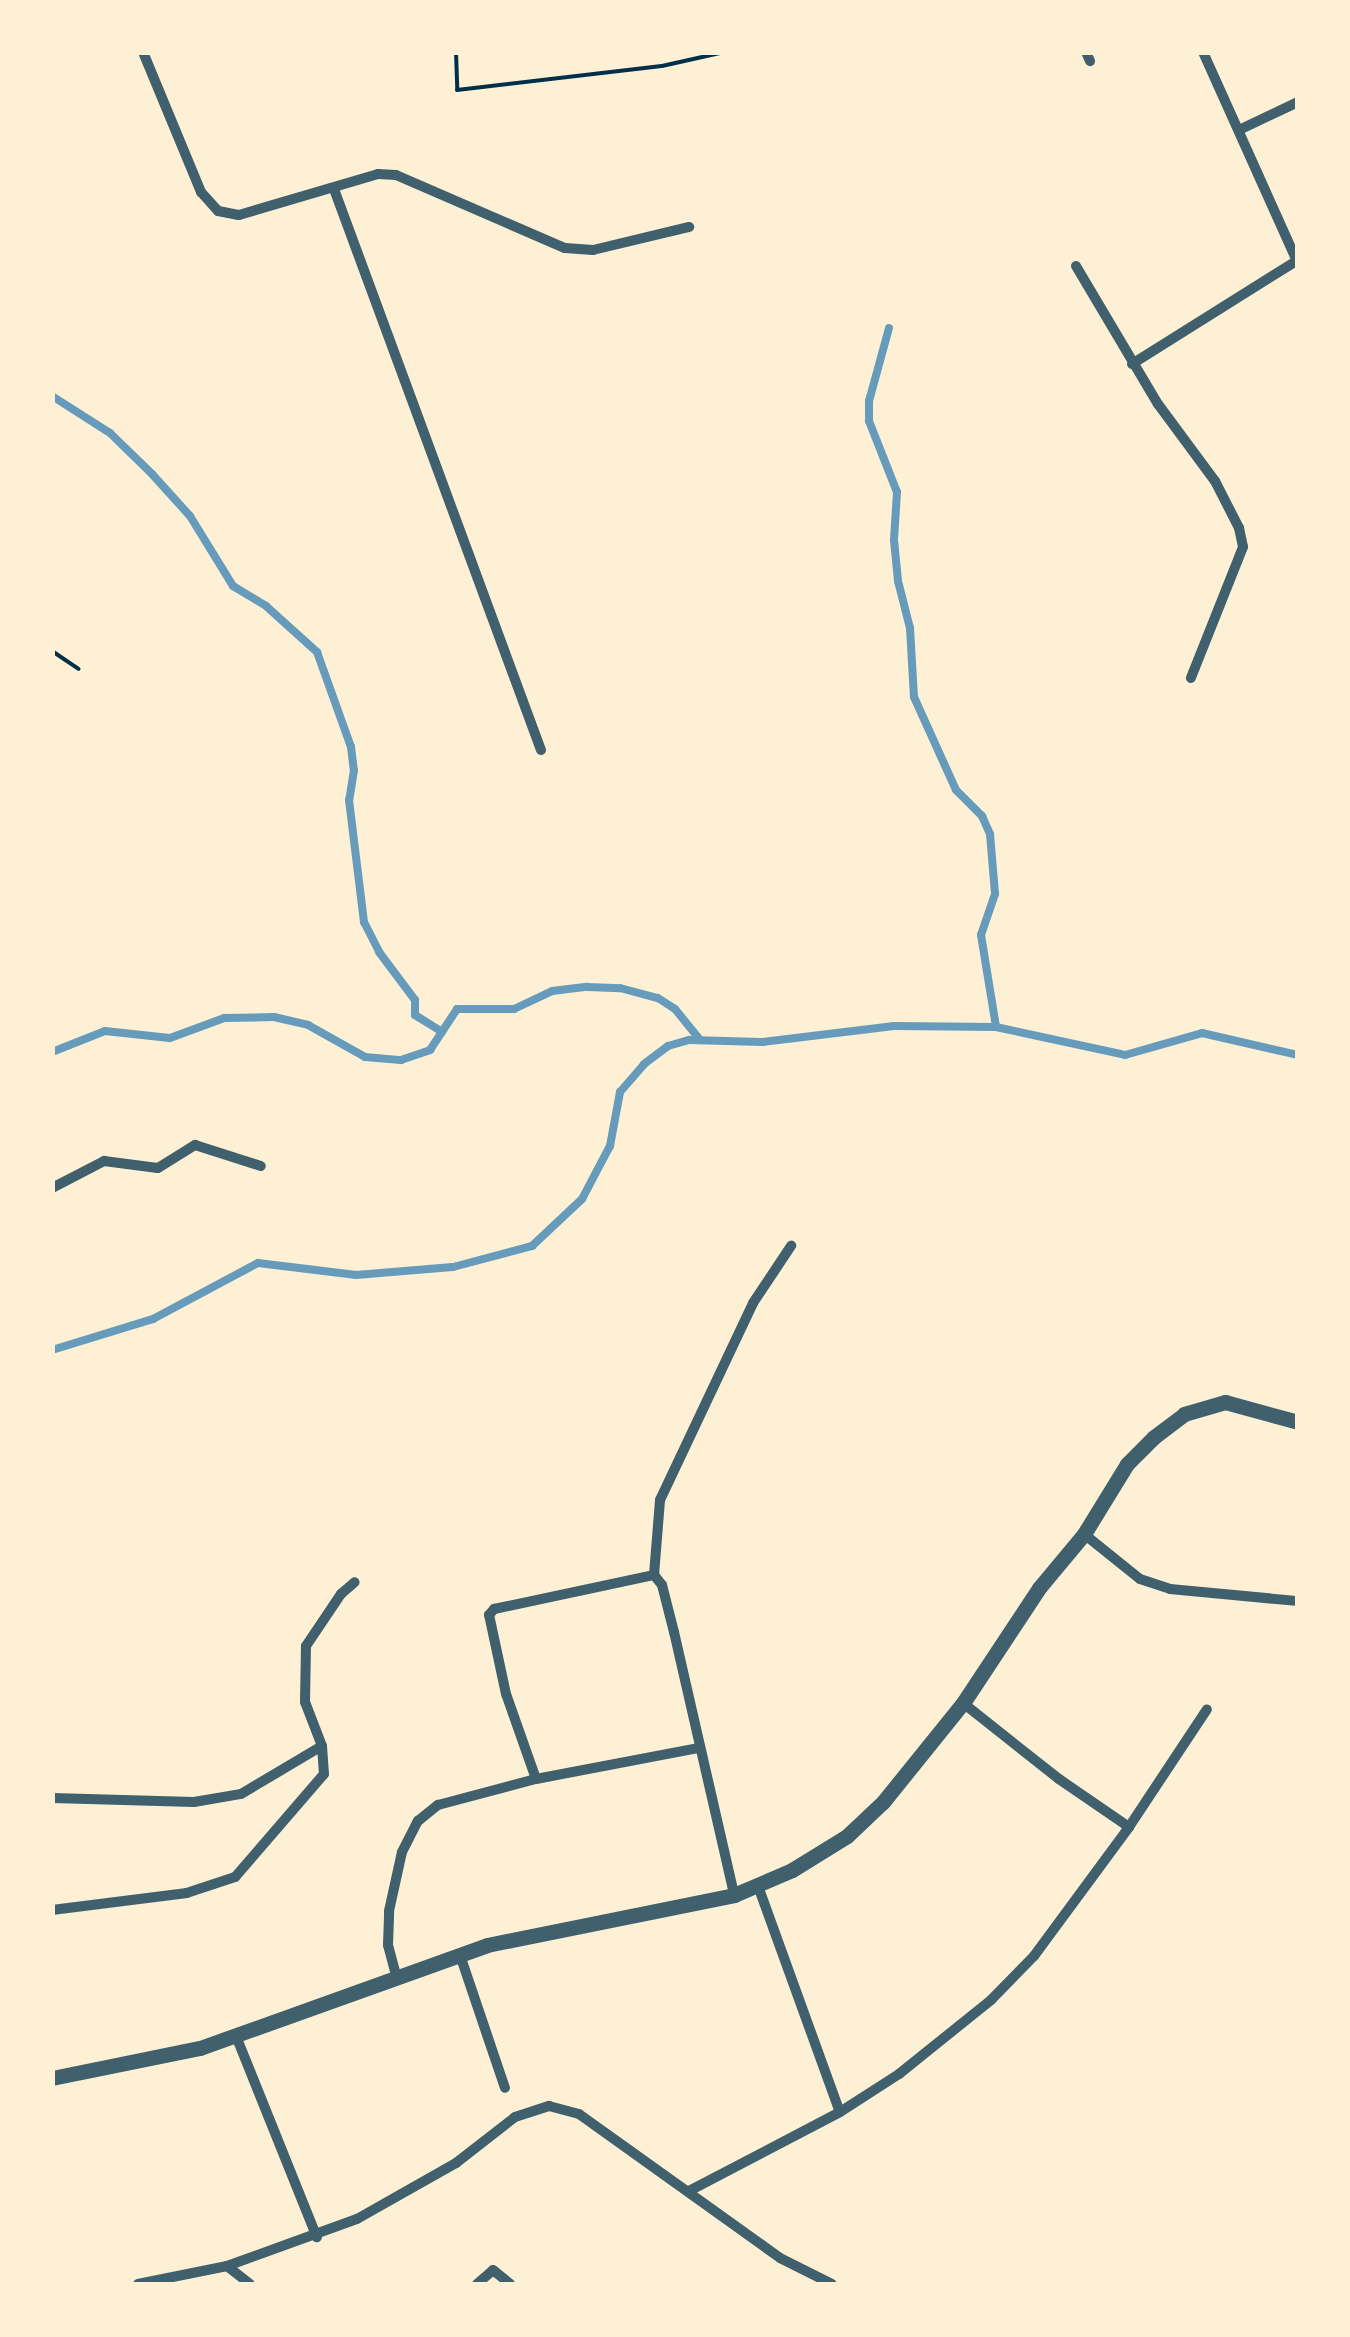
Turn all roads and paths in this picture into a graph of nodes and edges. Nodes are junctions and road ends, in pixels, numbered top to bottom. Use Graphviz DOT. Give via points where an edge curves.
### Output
graph roads {
  1 [pos="143,52"];
  2 [pos="456,52"];
  3 [pos="724,52"];
  4 [pos="1203,52"];
  5 [pos="1298,102"];
  6 [pos="1239,130"];
  7 [pos="334,188"];
  8 [pos="689,228"];
  9 [pos="1297,262"];
  10 [pos="1076,266"];
  11 [pos="1132,364"];
  12 [pos="52,651"];
  13 [pos="79,669"];
  14 [pos="1191,678"];
  15 [pos="541,750"];
  16 [pos="262,1166"];
  17 [pos="52,1188"];
  18 [pos="791,1246"];
  19 [pos="1298,1422"];
  20 [pos="1084,1534"];
  21 [pos="654,1575"];
  22 [pos="355,1582"];
  23 [pos="1298,1601"];
  24 [pos="963,1703"];
  25 [pos="1206,1709"];
  26 [pos="322,1746"];
  27 [pos="700,1748"];
  28 [pos="536,1779"];
  29 [pos="52,1798"];
  30 [pos="1129,1827"];
  31 [pos="758,1886"];
  32 [pos="734,1895"];
  33 [pos="52,1910"];
  34 [pos="461,1958"];
  35 [pos="396,1975"];
  36 [pos="236,2036"];
  37 [pos="52,2078"];
  38 [pos="505,2088"];
  39 [pos="840,2112"];
  40 [pos="689,2191"];
  41 [pos="317,2236"];
  42 [pos="227,2266"];
  43 [pos="138,2284"];
  44 [pos="250,2284"];
  45 [pos="477,2284"];
  46 [pos="510,2284"];
  47 [pos="832,2284"];
  1 -- 7 [label="street" via="201,192 218,210 239,215"];
  2 -- 3 [label="path" via="457,90 662,66"];
  4 -- 6 [label="street"];
  5 -- 6 [label="street"];
  6 -- 9 [label="street"];
  7 -- 8 [label="street" via="396,175 564,248 593,250"];
  7 -- 15 [label="street"];
  9 -- 11 [label="street"];
  10 -- 11 [label="street"];
  11 -- 14 [label="street" via="1214,481 1243,547"];
  12 -- 13 [label="path"];
  16 -- 17 [label="street" via="196,1144 158,1168 104,1162"];
  18 -- 21 [label="street" via="753,1303 660,1500"];
  19 -- 20 [label="street" via="1225,1402 1184,1414 1127,1464"];
  20 -- 23 [label="street" via="1140,1579"];
  20 -- 24 [label="street" via="1039,1588"];
  21 -- 27 [label="street" via="662,1584"];
  21 -- 28 [label="street" via="490,1615 506,1694"];
  22 -- 26 [label="street" via="306,1646 305,1702"];
  24 -- 30 [label="street"];
  24 -- 31 [label="street" via="847,1836"];
  25 -- 30 [label="street"];
  26 -- 29 [label="street" via="241,1794 194,1802"];
  26 -- 33 [label="street" via="324,1774 236,1877 187,1893"];
  27 -- 28 [label="street"];
  27 -- 32 [label="street"];
  28 -- 35 [label="street" via="438,1805 418,1821 402,1852 389,1911"];
  30 -- 39 [label="street" via="1034,1956 949,2035"];
  31 -- 32 [label="street"];
  31 -- 39 [label="street"];
  32 -- 34 [label="street" via="486,1946"];
  34 -- 35 [label="street"];
  34 -- 38 [label="street"];
  35 -- 36 [label="street"];
  36 -- 37 [label="street"];
  36 -- 41 [label="street"];
  39 -- 40 [label="street"];
  40 -- 41 [label="street" via="564,2107 536,2108 411,2192"];
  40 -- 47 [label="street" via="780,2258"];
  41 -- 42 [label="street"];
  42 -- 43 [label="street"];
  42 -- 44 [label="street"];
  45 -- 46 [label="street" via="493,2270"];
}
